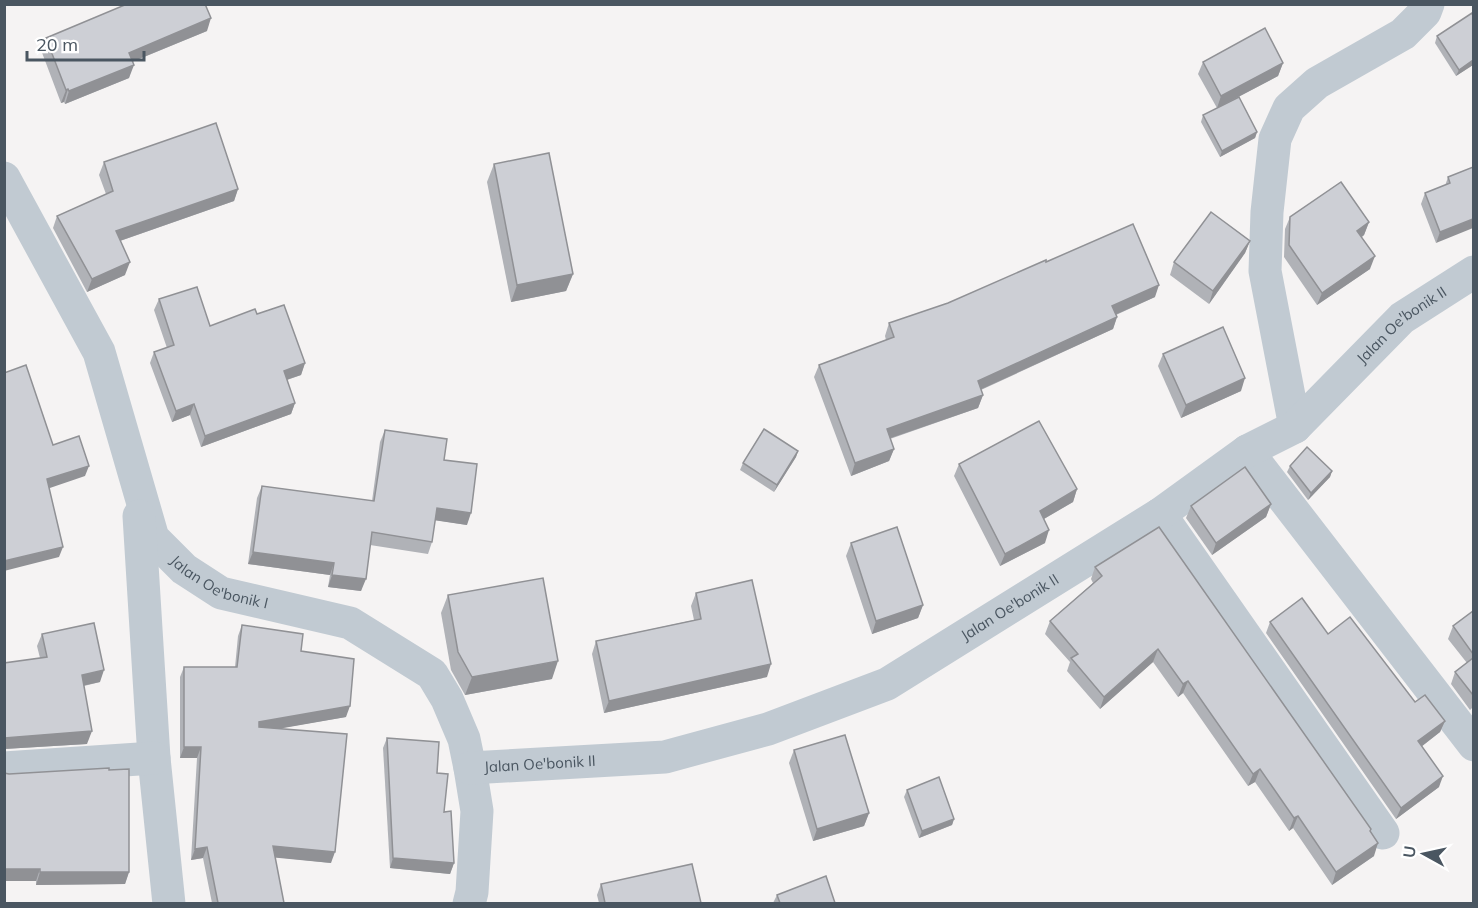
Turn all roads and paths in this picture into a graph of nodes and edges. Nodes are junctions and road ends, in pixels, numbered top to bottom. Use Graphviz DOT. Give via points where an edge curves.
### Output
graph roads {
  1 [pos="1428,4"];
  2 [pos="5,181"];
  3 [pos="1473,272"];
  4 [pos="1295,427"];
  5 [pos="1247,451"];
  6 [pos="137,487"];
  7 [pos="1160,514"];
  8 [pos="1473,745"];
  9 [pos="154,758"];
  10 [pos="4,768"];
  11 [pos="470,768"];
  12 [pos="1383,833"];
  13 [pos="169,903"];
  14 [pos="469,903"];
  1 -- 4 [label="street" via="1403,34 1317,83 1289,108 1275,139 1265,271"];
  2 -- 6 [label="street, Jalan Oe'bonik I" via="99,352"];
  3 -- 4 [label="street, Jalan Oe'bonik II" via="1402,318"];
  4 -- 5 [label="street, Jalan Oe'bonik II"];
  5 -- 7 [label="street, Jalan Oe'bonik II"];
  5 -- 8 [label="street"];
  6 -- 9 [label="street"];
  6 -- 11 [label="street, Jalan Oe'bonik I" via="153,538 184,569 221,594 350,623 432,674 464,739"];
  7 -- 11 [label="street, Jalan Oe'bonik II" via="887,684 768,729 665,757"];
  7 -- 12 [label="street"];
  9 -- 10 [label="street"];
  9 -- 13 [label="street"];
  11 -- 14 [label="street, Jalan Oe'bonik I" via="477,811"];
}
